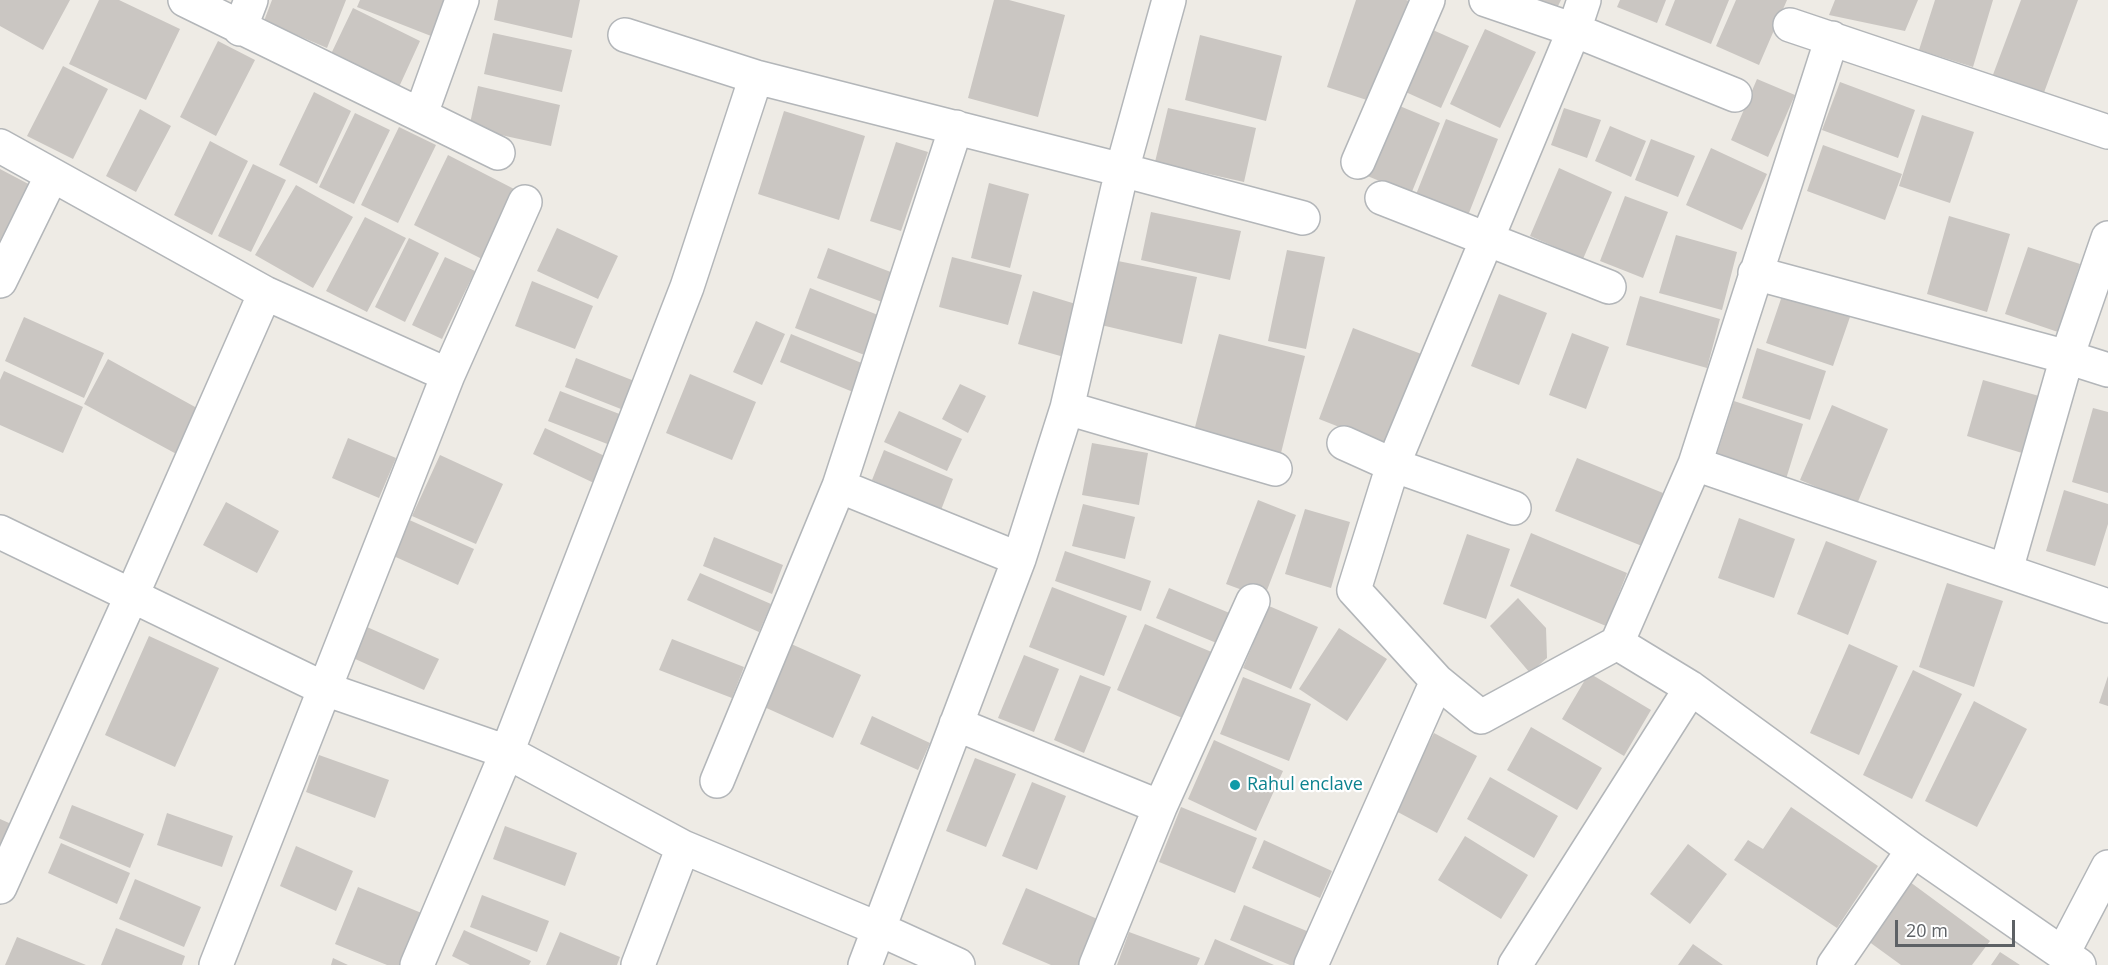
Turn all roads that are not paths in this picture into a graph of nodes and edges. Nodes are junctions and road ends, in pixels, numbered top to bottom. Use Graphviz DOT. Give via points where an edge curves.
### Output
graph roads {
  1 [pos="185,0"];
  2 [pos="462,0"];
  3 [pos="1168,0"];
  4 [pos="1428,0"];
  5 [pos="1486,0"];
  6 [pos="1584,0"];
  7 [pos="245,14"];
  8 [pos="1790,25"];
  9 [pos="1574,30"];
  10 [pos="625,35"];
  11 [pos="1832,38"];
  12 [pos="756,77"];
  13 [pos="1735,95"];
  14 [pos="421,114"];
  15 [pos="956,127"];
  16 [pos="2108,132"];
  17 [pos="0,146"];
  18 [pos="498,153"];
  19 [pos="1358,162"];
  20 [pos="1122,170"];
  21 [pos="52,175"];
  22 [pos="1382,198"];
  23 [pos="525,202"];
  24 [pos="1303,218"];
  25 [pos="1486,237"];
  26 [pos="2108,238"];
  27 [pos="1755,273"];
  28 [pos="0,281"];
  29 [pos="1609,287"];
  30 [pos="265,293"];
  31 [pos="2067,357"];
  32 [pos="2108,370"];
  33 [pos="448,375"];
  34 [pos="1067,408"];
  35 [pos="1344,443"];
  36 [pos="1393,465"];
  37 [pos="1695,465"];
  38 [pos="1275,469"];
  39 [pos="839,486"];
  40 [pos="1514,508"];
  41 [pos="0,531"];
  42 [pos="1018,559"];
  43 [pos="2006,570"];
  44 [pos="132,595"];
  45 [pos="1253,601"];
  46 [pos="2108,606"];
  47 [pos="1617,643"];
  48 [pos="1437,681"];
  49 [pos="1691,688"];
  50 [pos="325,689"];
  51 [pos="956,724"];
  52 [pos="507,752"];
  53 [pos="717,781"];
  54 [pos="1160,807"];
  55 [pos="683,847"];
  56 [pos="1913,850"];
  57 [pos="2108,867"];
  58 [pos="0,887"];
  59 [pos="879,929"];
  60 [pos="2071,959"];
  61 [pos="216,965"];
  62 [pos="417,965"];
  63 [pos="638,965"];
  64 [pos="865,965"];
  65 [pos="958,965"];
  66 [pos="1096,965"];
  67 [pos="1311,965"];
  68 [pos="1515,965"];
  69 [pos="1834,965"];
  1 -- 7 [label="street"];
  2 -- 14 [label="street"];
  3 -- 20 [label="street"];
  4 -- 19 [label="street"];
  5 -- 9 [label="street"];
  6 -- 9 [label="street"];
  7 -- 14 [label="street"];
  8 -- 11 [label="street"];
  9 -- 13 [label="street"];
  9 -- 25 [label="street"];
  10 -- 12 [label="street"];
  11 -- 16 [label="street"];
  11 -- 27 [label="street"];
  12 -- 15 [label="street"];
  12 -- 52 [label="street" via="687,287"];
  14 -- 18 [label="street"];
  15 -- 20 [label="street"];
  15 -- 39 [label="street"];
  17 -- 21 [label="street"];
  20 -- 24 [label="street"];
  20 -- 34 [label="street"];
  21 -- 28 [label="street"];
  21 -- 30 [label="street"];
  22 -- 25 [label="street"];
  23 -- 33 [label="street"];
  25 -- 29 [label="street"];
  25 -- 36 [label="street"];
  26 -- 31 [label="street"];
  27 -- 31 [label="street"];
  27 -- 37 [label="street"];
  30 -- 33 [label="street"];
  30 -- 44 [label="street"];
  31 -- 32 [label="street"];
  31 -- 43 [label="street"];
  33 -- 50 [label="street"];
  34 -- 38 [label="street"];
  34 -- 42 [label="street"];
  35 -- 36 [label="street"];
  36 -- 40 [label="street"];
  36 -- 48 [label="street" via="1354,590"];
  37 -- 43 [label="street"];
  37 -- 47 [label="street"];
  39 -- 42 [label="street"];
  39 -- 53 [label="street"];
  41 -- 44 [label="street"];
  42 -- 51 [label="street"];
  43 -- 46 [label="street"];
  44 -- 50 [label="street"];
  44 -- 58 [label="street"];
  45 -- 54 [label="street"];
  47 -- 48 [label="street" via="1481,717"];
  47 -- 49 [label="street"];
  48 -- 67 [label="street"];
  49 -- 56 [label="street"];
  49 -- 68 [label="street"];
  50 -- 52 [label="street"];
  50 -- 61 [label="street"];
  51 -- 54 [label="street"];
  51 -- 59 [label="street"];
  52 -- 55 [label="street"];
  52 -- 62 [label="street"];
  54 -- 66 [label="street"];
  55 -- 59 [label="street"];
  55 -- 63 [label="street"];
  56 -- 60 [label="street"];
  56 -- 69 [label="street"];
  57 -- 60 [label="street"];
  59 -- 64 [label="street"];
  59 -- 65 [label="street"];
}
